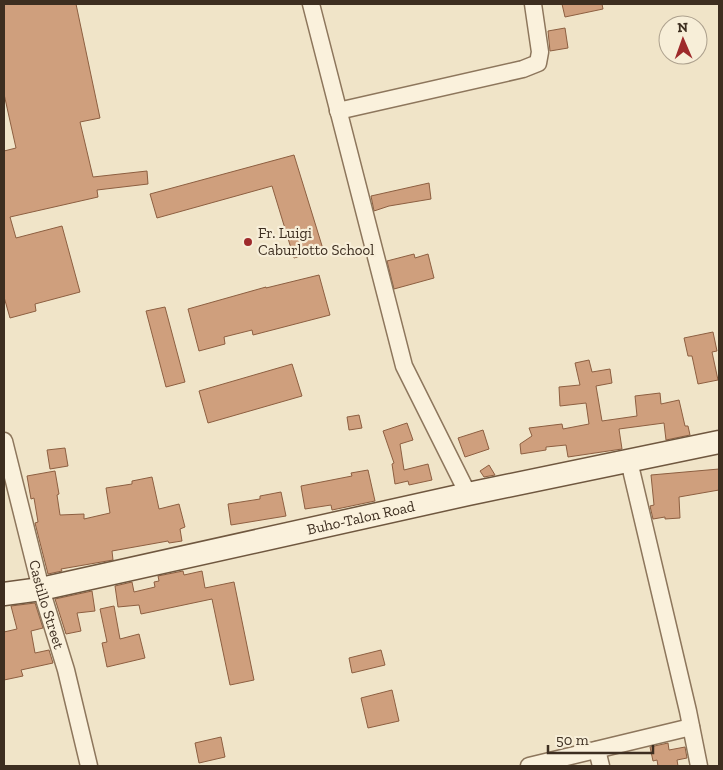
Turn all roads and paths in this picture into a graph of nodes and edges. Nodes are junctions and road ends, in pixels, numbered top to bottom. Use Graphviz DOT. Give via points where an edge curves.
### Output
graph roads {
  1 [pos="311,4"];
  2 [pos="533,4"];
  3 [pos="338,111"];
  4 [pos="4,441"];
  5 [pos="719,442"];
  6 [pos="629,461"];
  7 [pos="468,494"];
  8 [pos="41,589"];
  9 [pos="4,594"];
  10 [pos="691,727"];
  11 [pos="597,750"];
  12 [pos="89,766"];
  13 [pos="529,766"];
  14 [pos="601,766"];
  15 [pos="699,766"];
  1 -- 3 [label="street"];
  2 -- 3 [label="street" via="540,52 538,63"];
  3 -- 7 [label="street" via="404,366"];
  4 -- 8 [label="street, Castillo Street"];
  5 -- 6 [label="street, Buho-Talon Road"];
  6 -- 7 [label="street, Buho-Talon Road"];
  6 -- 10 [label="street"];
  7 -- 8 [label="street, Buho-Talon Road"];
  8 -- 9 [label="street, Buho-Talon Road"];
  8 -- 12 [label="street, Castillo Street" via="66,670"];
  10 -- 11 [label="street"];
  10 -- 15 [label="street"];
  11 -- 13 [label="street"];
  11 -- 14 [label="street"];
}
